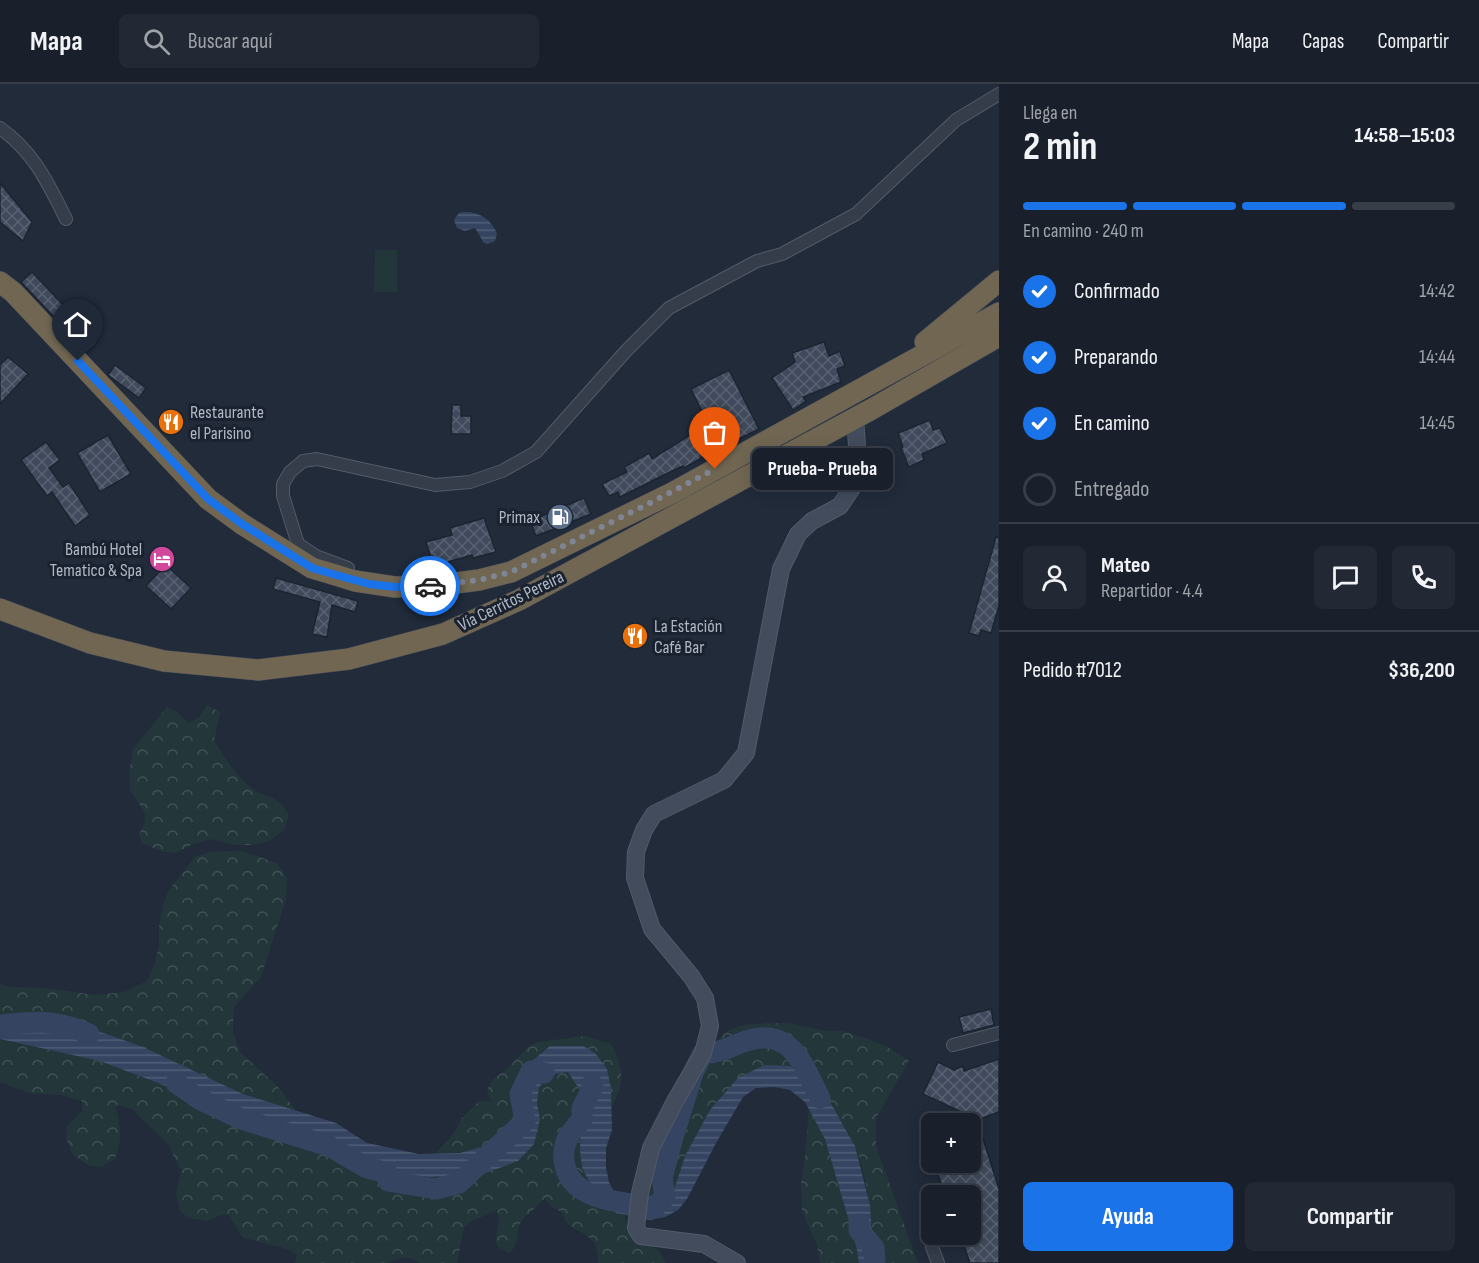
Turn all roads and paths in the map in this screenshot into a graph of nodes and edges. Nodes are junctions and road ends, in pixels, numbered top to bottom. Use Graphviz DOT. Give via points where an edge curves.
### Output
graph roads {
  1 [pos="999,94"];
  2 [pos="0,128"];
  3 [pos="66,219"];
  4 [pos="999,281"];
  5 [pos="0,282"];
  6 [pos="999,291"];
  7 [pos="999,313"];
  8 [pos="956,317"];
  9 [pos="999,336"];
  10 [pos="999,341"];
  11 [pos="978,348"];
  12 [pos="880,377"];
  13 [pos="855,418"];
  14 [pos="369,584"];
  15 [pos="0,609"];
  16 [pos="999,1033"];
  17 [pos="953,1045"];
  18 [pos="932,1246"];
  19 [pos="737,1263"];
  20 [pos="938,1263"];
  1 -- 14 [label="street" via="956,120 856,214 669,308 536,452 502,471 470,482 435,485 317,459 303,461 290,471 283,484 283,496 298,544 316,556 349,568"];
  2 -- 3 [label="street" via="41,169"];
  4 -- 8 [label="highway"];
  5 -- 14 [label="highway" via="208,499 312,568"];
  6 -- 8 [label="highway"];
  7 -- 12 [label="highway"];
  8 -- 12 [label="highway"];
  9 -- 11 [label="highway"];
  10 -- 11 [label="highway"];
  11 -- 13 [label="highway, Vía Cerritos Pereira"];
  12 -- 14 [label="highway" via="674,492 511,572 441,585"];
  13 -- 15 [label="highway, Vía Cerritos Pereira" via="519,600 443,634 349,659 258,670 164,661 90,643"];
  13 -- 19 [label="street" via="858,459 854,485 840,506 812,521 798,534 781,569 747,753 724,780 654,814 636,852 635,878 652,929 692,976 705,998 710,1026 703,1053 651,1148 636,1228 641,1236 704,1244"];
  16 -- 17 [label="street"];
  18 -- 20 [label="street"];
}
